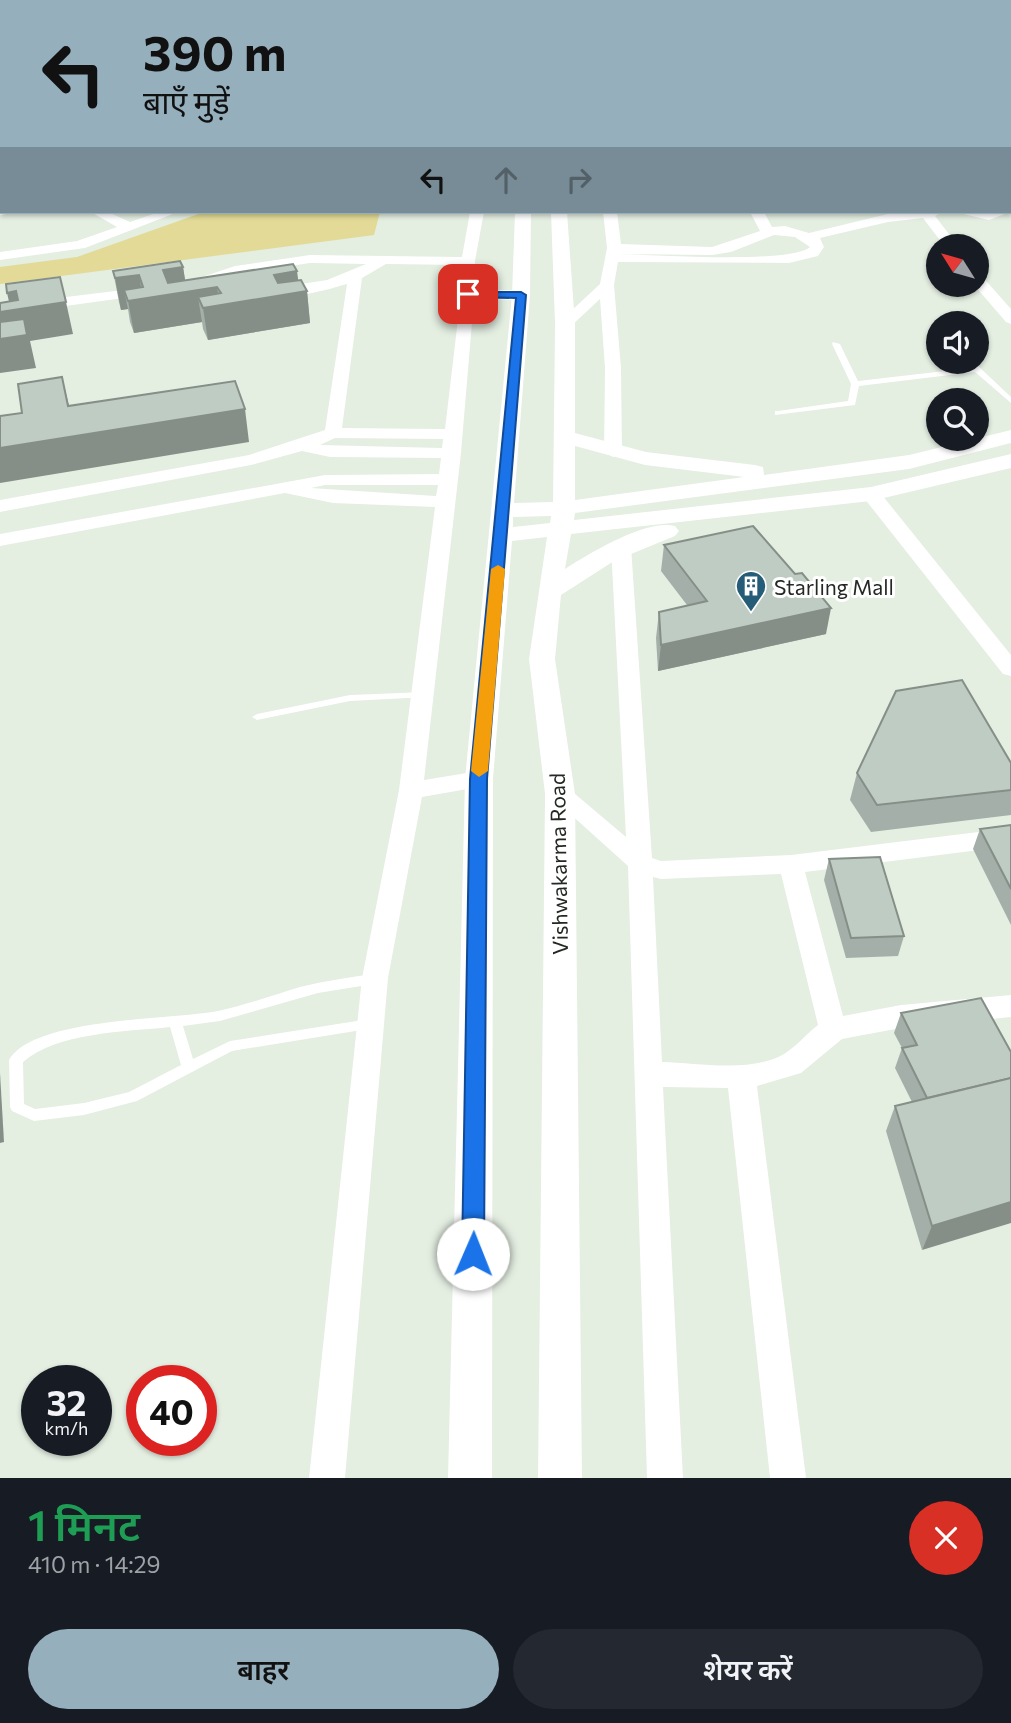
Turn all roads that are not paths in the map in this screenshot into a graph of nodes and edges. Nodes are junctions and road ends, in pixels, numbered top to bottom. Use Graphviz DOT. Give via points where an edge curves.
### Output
graph roads {
  1 [pos="102,214"];
  2 [pos="165,214"];
  3 [pos="477,214"];
  4 [pos="523,214"];
  5 [pos="559,214"];
  6 [pos="610,214"];
  7 [pos="758,214"];
  8 [pos="917,214"];
  9 [pos="932,214"];
  10 [pos="129,227"];
  11 [pos="767,231"];
  12 [pos="944,234"];
  13 [pos="808,237"];
  14 [pos="614,253"];
  15 [pos="0,256"];
  16 [pos="383,260"];
  17 [pos="442,260"];
  18 [pos="468,261"];
  19 [pos="355,278"];
  20 [pos="607,285"];
  21 [pos="172,287"];
  22 [pos="989,293"];
  23 [pos="215,294"];
  24 [pos="468,294"];
  25 [pos="262,295"];
  26 [pos="521,295"];
  27 [pos="0,310"];
  28 [pos="1011,319"];
  29 [pos="565,324"];
  30 [pos="836,344"];
  31 [pos="936,374"];
  32 [pos="982,374"];
  33 [pos="855,384"];
  34 [pos="1011,401"];
  35 [pos="778,413"];
  36 [pos="334,433"];
  37 [pos="1011,436"];
  38 [pos="566,437"];
  39 [pos="453,444"];
  40 [pos="302,446"];
  41 [pos="614,452"];
  42 [pos="1011,461"];
  43 [pos="797,477"];
  44 [pos="447,490"];
  45 [pos="871,494"];
  46 [pos="0,506"];
  47 [pos="747,510"];
  48 [pos="564,519"];
  49 [pos="501,524"];
  50 [pos="0,540"];
  51 [pos="621,546"];
  52 [pos="549,592"];
  53 [pos="1011,669"];
  54 [pos="424,695"];
  55 [pos="257,716"];
  56 [pos="479,779"];
  57 [pos="411,790"];
  58 [pos="560,794"];
  59 [pos="1011,837"];
  60 [pos="791,864"];
  61 [pos="651,867"];
  62 [pos="375,978"];
  63 [pos="1011,1006"];
  64 [pos="175,1021"];
  65 [pos="372,1024"];
  66 [pos="833,1030"];
  67 [pos="187,1066"];
  68 [pos="657,1074"];
  69 [pos="697,1074"];
  70 [pos="741,1076"];
  71 [pos="327,1478"];
  72 [pos="470,1478"];
  73 [pos="561,1478"];
  74 [pos="665,1478"];
  75 [pos="788,1478"];
  1 -- 10 [label="street"];
  2 -- 10 [label="street"];
  3 -- 18 [label="street"];
  4 -- 26 [label="street"];
  5 -- 29 [label="street, Vishwakarma Road"];
  6 -- 14 [label="street"];
  7 -- 11 [label="street"];
  8 -- 13 [label="street"];
  9 -- 12 [label="street"];
  10 -- 15 [label="street" via="79,245"];
  11 -- 13 [label="street"];
  11 -- 14 [label="street" via="720,251"];
  13 -- 14 [label="street" via="817,247 813,253 789,259 715,261"];
  14 -- 20 [label="street"];
  16 -- 17 [label="street"];
  16 -- 19 [label="street"];
  16 -- 21 [label="street" via="310,259 235,270"];
  17 -- 18 [label="street"];
  18 -- 24 [label="street"];
  19 -- 25 [label="street"];
  19 -- 36 [label="street"];
  20 -- 29 [label="street"];
  20 -- 41 [label="street" via="614,368"];
  21 -- 23 [label="street"];
  21 -- 27 [label="street"];
  22 -- 28 [label="street"];
  24 -- 26 [label="street"];
  24 -- 39 [label="street"];
  26 -- 49 [label="street"];
  29 -- 38 [label="street, Vishwakarma Road"];
  30 -- 33 [label="lane"];
  31 -- 33 [label="lane"];
  32 -- 34 [label="lane"];
  33 -- 35 [label="lane" via="852,403"];
  36 -- 39 [label="street"];
  36 -- 40 [label="street"];
  37 -- 43 [label="street" via="909,462"];
  38 -- 41 [label="street"];
  38 -- 48 [label="street, Vishwakarma Road"];
  39 -- 40 [label="street" via="346,453"];
  39 -- 44 [label="street"];
  40 -- 46 [label="street" via="251,460"];
  41 -- 43 [label="street"];
  42 -- 45 [label="street"];
  43 -- 48 [label="street"];
  44 -- 50 [label="street" via="333,497 279,489"];
  44 -- 54 [label="street"];
  45 -- 47 [label="street"];
  45 -- 53 [label="street"];
  47 -- 48 [label="street"];
  47 -- 51 [label="street"];
  48 -- 49 [label="street"];
  48 -- 52 [label="street, Vishwakarma Road"];
  49 -- 56 [label="street"];
  51 -- 52 [label="street" via="583,566"];
  51 -- 61 [label="street"];
  52 -- 58 [label="street, Vishwakarma Road" via="542,659"];
  54 -- 55 [label="lane" via="350,698"];
  54 -- 57 [label="street"];
  56 -- 57 [label="street"];
  56 -- 72 [label="street"];
  57 -- 62 [label="street"];
  58 -- 61 [label="street"];
  58 -- 73 [label="street, Vishwakarma Road"];
  59 -- 60 [label="street"];
  60 -- 61 [label="street" via="690,871"];
  60 -- 66 [label="street"];
  61 -- 68 [label="street"];
  62 -- 64 [label="lane" via="313,989 230,1013"];
  62 -- 65 [label="street"];
  63 -- 66 [label="street" via="907,1016"];
  64 -- 67 [label="lane"];
  64 -- 67 [label="lane" via="52,1039 27,1048 16,1060 17,1107 34,1115 84,1109 132,1097"];
  65 -- 67 [label="lane" via="253,1040"];
  65 -- 71 [label="street"];
  66 -- 70 [label="street" via="792,1064"];
  68 -- 69 [label="street"];
  68 -- 74 [label="street"];
  69 -- 70 [label="street"];
  70 -- 75 [label="street"];
}
